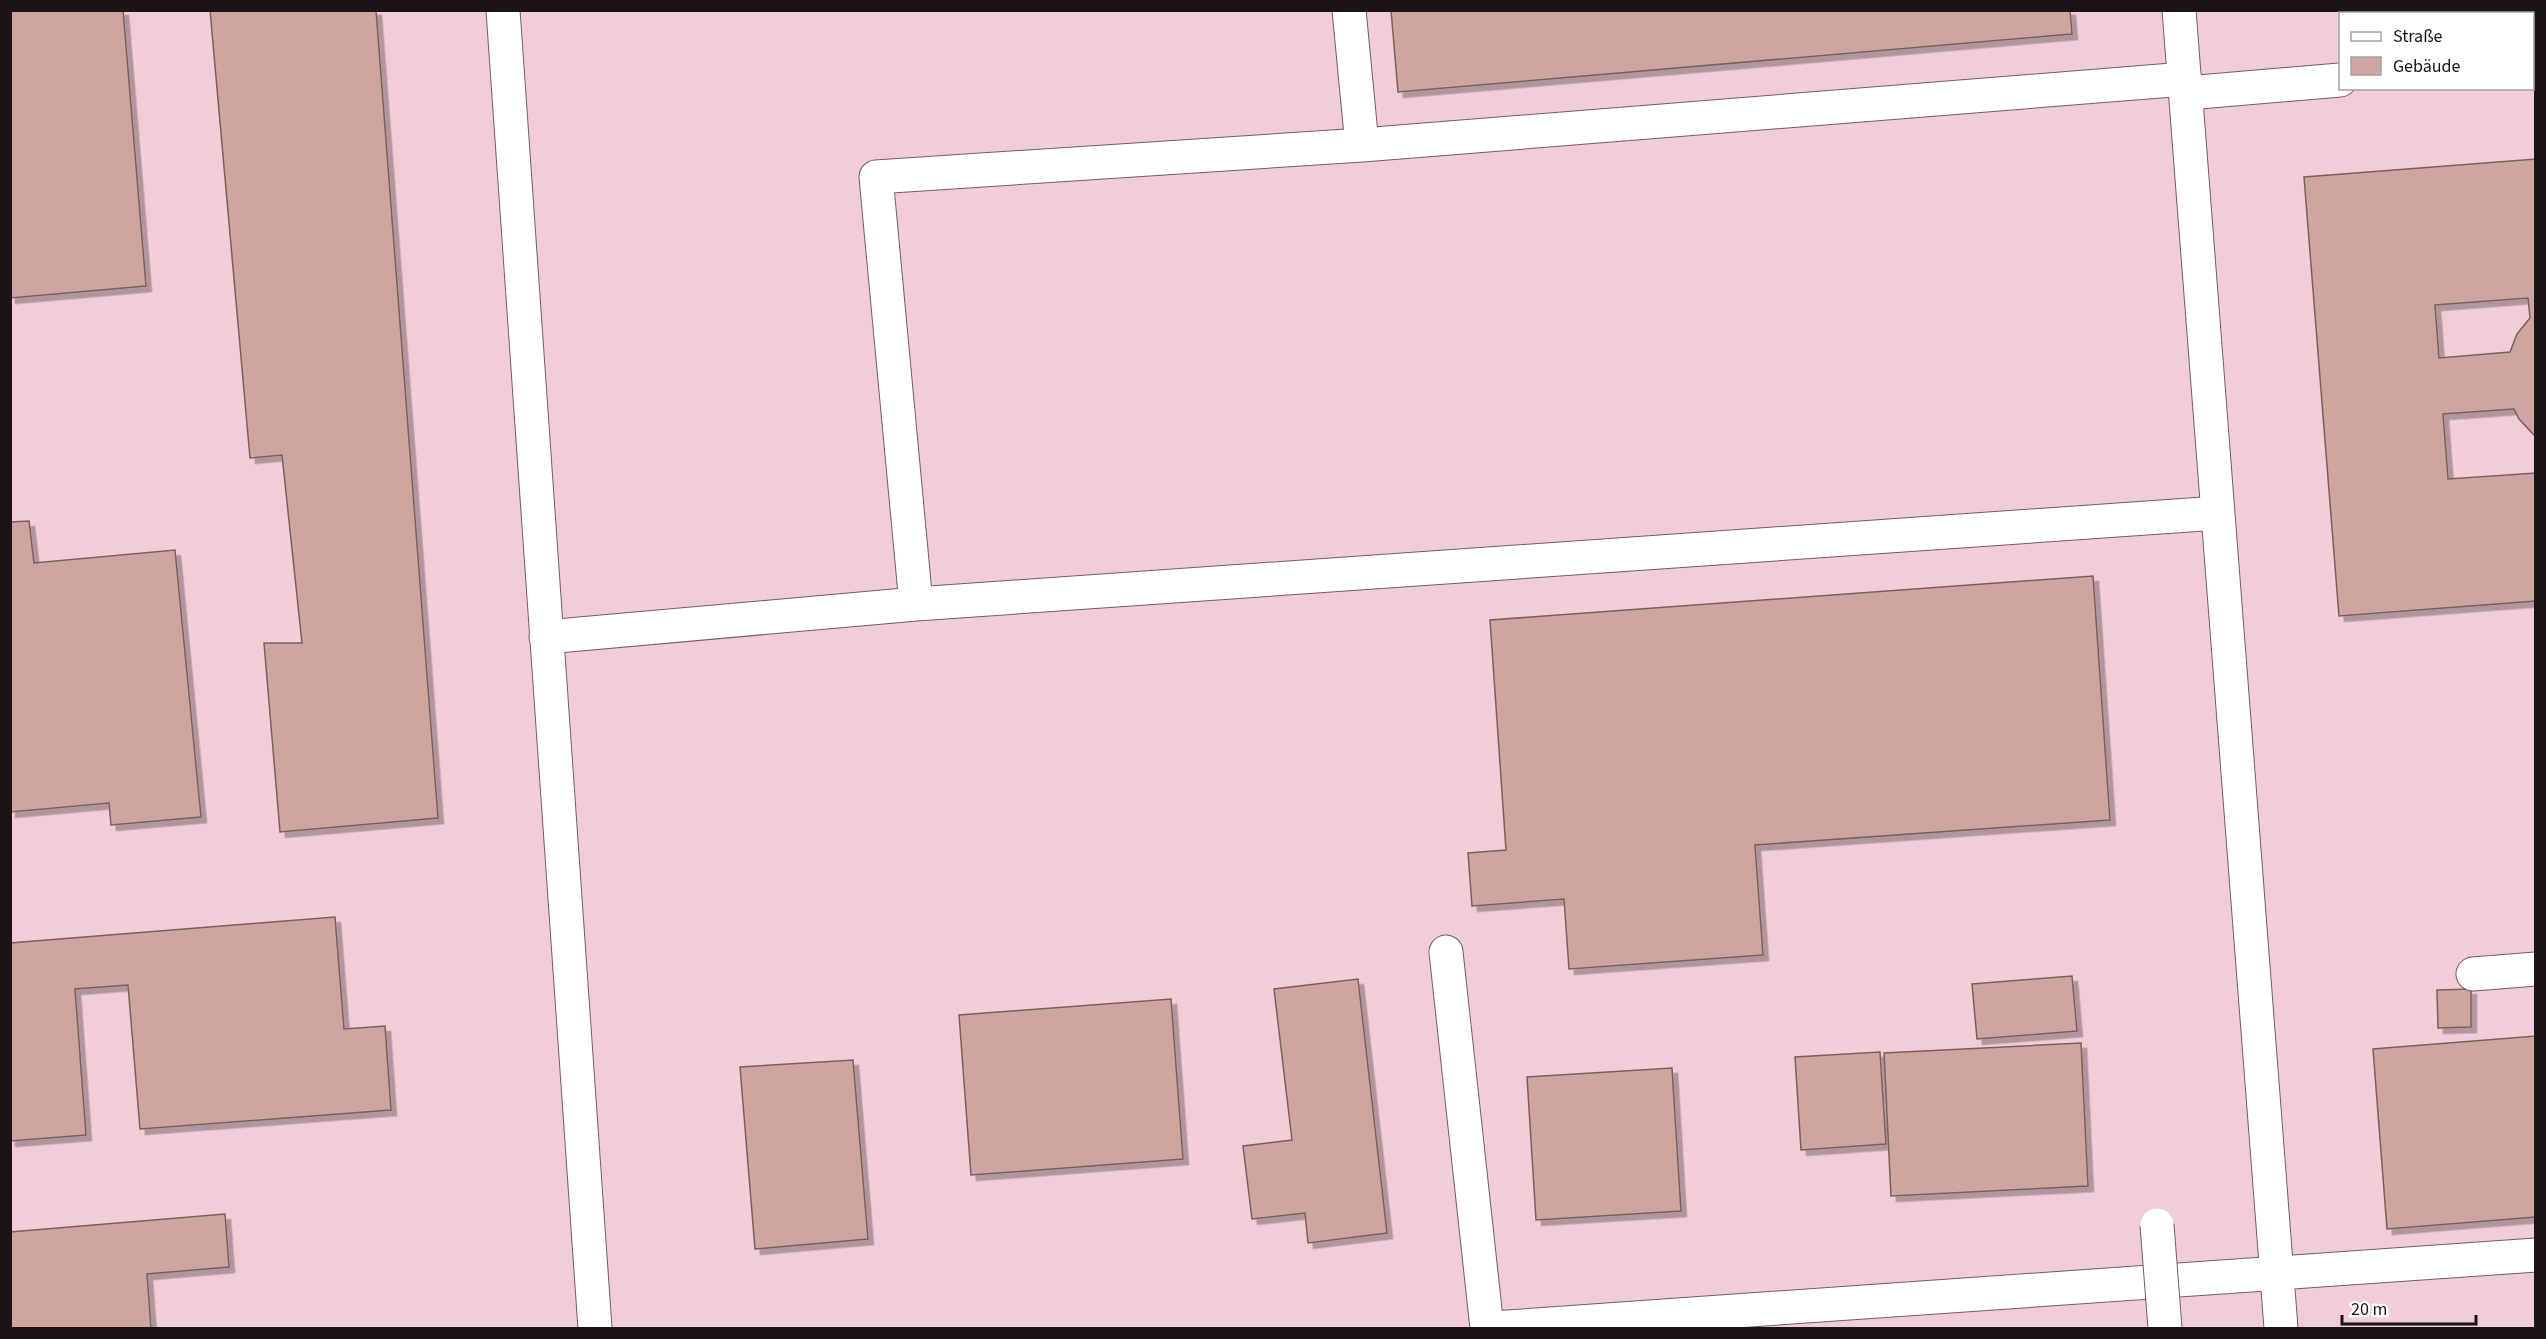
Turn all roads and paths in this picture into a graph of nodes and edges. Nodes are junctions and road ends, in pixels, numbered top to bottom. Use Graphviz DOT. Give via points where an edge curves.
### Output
graph roads {
  1 [pos="503,10"];
  2 [pos="1349,10"];
  3 [pos="2179,10"];
  4 [pos="2339,80"];
  5 [pos="2186,86"];
  6 [pos="1362,145"];
  7 [pos="2218,513"];
  8 [pos="916,604"];
  9 [pos="546,637"];
  10 [pos="1446,952"];
  11 [pos="2535,969"];
  12 [pos="2473,974"];
  13 [pos="2157,1225"];
  14 [pos="2535,1255"];
  15 [pos="2276,1272"];
  16 [pos="595,1329"];
  17 [pos="1487,1329"];
  18 [pos="1493,1329"];
  19 [pos="2164,1329"];
  20 [pos="2281,1329"];
  1 -- 9 [label="lane"];
  2 -- 6 [label="lane"];
  3 -- 5 [label="lane"];
  4 -- 5 [label="lane"];
  5 -- 6 [label="lane"];
  5 -- 7 [label="lane"];
  6 -- 8 [label="lane" via="876,177"];
  7 -- 8 [label="lane"];
  7 -- 15 [label="lane"];
  8 -- 9 [label="lane"];
  9 -- 16 [label="lane"];
  10 -- 17 [label="lane"];
  11 -- 12 [label="lane"];
  13 -- 19 [label="lane, bridge"];
  14 -- 15 [label="lane"];
  15 -- 18 [label="lane"];
  15 -- 20 [label="lane"];
}
